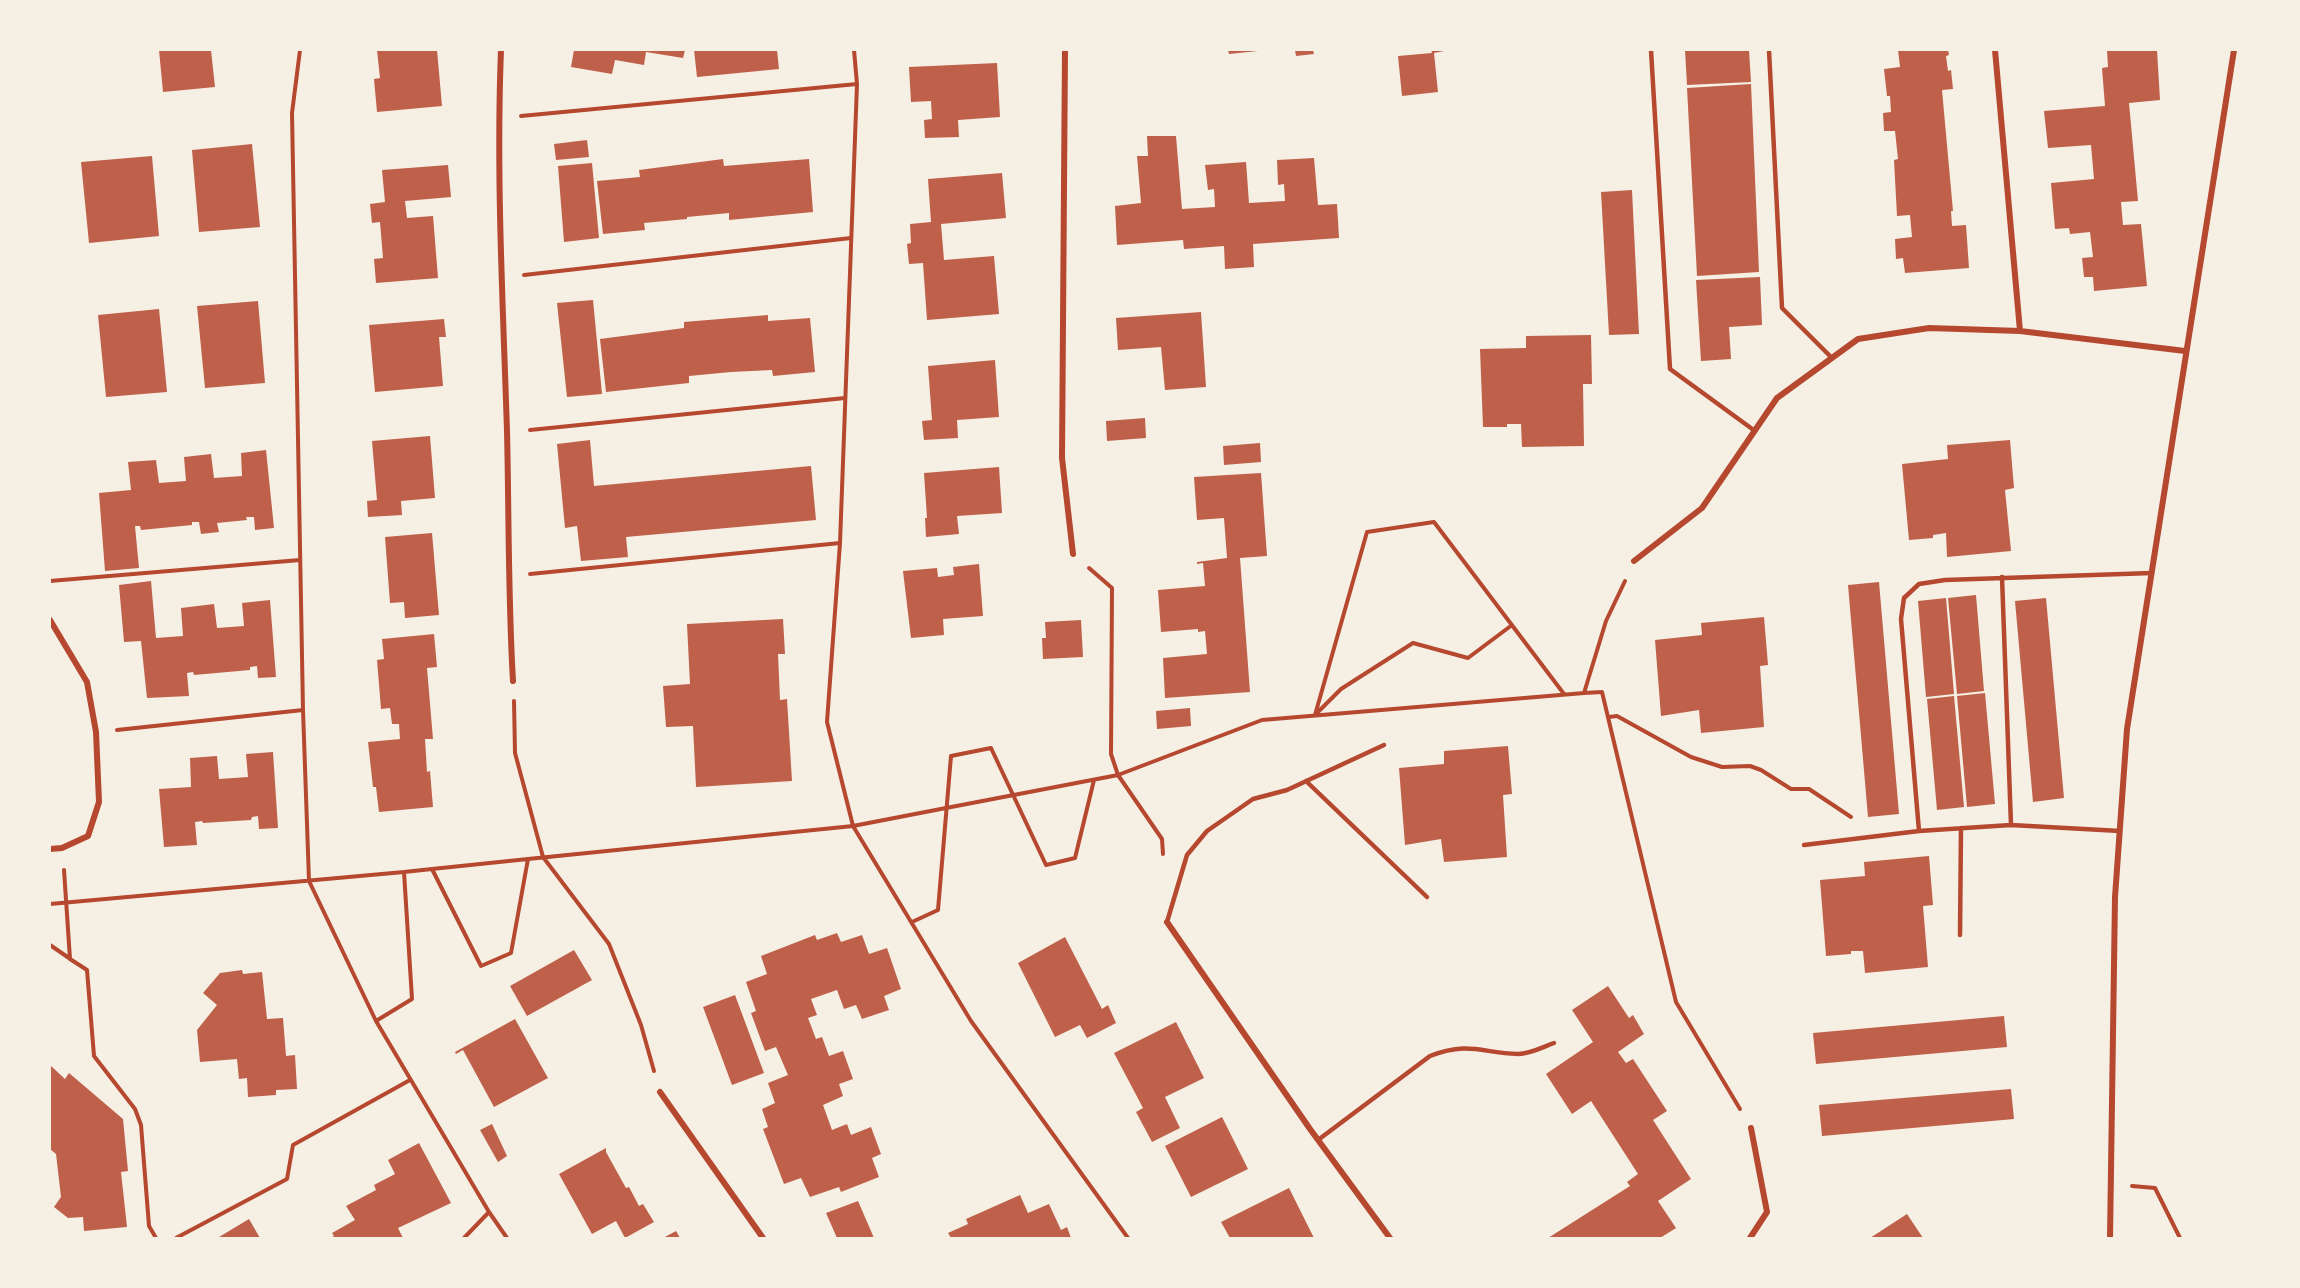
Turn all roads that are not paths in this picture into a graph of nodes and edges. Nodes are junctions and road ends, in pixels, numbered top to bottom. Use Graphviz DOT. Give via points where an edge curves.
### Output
graph roads {
  1 [pos="501,50"];
  2 [pos="1065,50"];
  3 [pos="1651,50"];
  4 [pos="1769,50"];
  5 [pos="1995,50"];
  6 [pos="2234,50"];
  7 [pos="2019,331"];
  8 [pos="2185,351"];
  9 [pos="1832,358"];
  10 [pos="1755,431"];
  11 [pos="1073,554"];
  12 [pos="1634,561"];
  13 [pos="2152,573"];
  14 [pos="2002,577"];
  15 [pos="50,620"];
  16 [pos="513,681"];
  17 [pos="1384,745"];
  18 [pos="1306,781"];
  19 [pos="2011,825"];
  20 [pos="1961,828"];
  21 [pos="1919,831"];
  22 [pos="2120,831"];
  23 [pos="1804,845"];
  24 [pos="50,849"];
  25 [pos="1427,897"];
  26 [pos="1167,922"];
  27 [pos="1960,936"];
  28 [pos="1554,1043"];
  29 [pos="660,1092"];
  30 [pos="1751,1128"];
  31 [pos="1318,1140"];
  32 [pos="763,1239"];
  33 [pos="1390,1239"];
  34 [pos="1750,1239"];
  35 [pos="2110,1239"];
  1 -- 16 [label="street" via="500,278"];
  2 -- 11 [label="street" via="1062,458"];
  3 -- 10 [label="lane" via="1671,369"];
  4 -- 9 [label="lane" via="1782,308"];
  5 -- 7 [label="street"];
  6 -- 8 [label="street"];
  7 -- 8 [label="street"];
  7 -- 9 [label="street" via="1929,328 1858,339"];
  8 -- 13 [label="street"];
  9 -- 10 [label="street" via="1777,398"];
  10 -- 12 [label="street" via="1702,508"];
  13 -- 14 [label="lane"];
  13 -- 22 [label="street" via="2127,729"];
  14 -- 19 [label="lane"];
  14 -- 21 [label="lane" via="1918,584 1904,598 1901,619"];
  15 -- 24 [label="street" via="87,682 96,732 99,802 88,836"];
  17 -- 18 [label="lane"];
  18 -- 25 [label="lane"];
  18 -- 26 [label="lane" via="1253,799 1207,831 1187,855"];
  19 -- 20 [label="lane"];
  19 -- 22 [label="lane"];
  20 -- 21 [label="lane"];
  20 -- 27 [label="lane"];
  21 -- 23 [label="lane"];
  22 -- 35 [label="street" via="2115,897"];
  26 -- 31 [label="street"];
  28 -- 31 [label="lane" via="1521,1054 1471,1047 1430,1056"];
  29 -- 32 [label="street"];
  30 -- 34 [label="street" via="1767,1212"];
  31 -- 33 [label="street"];
}
